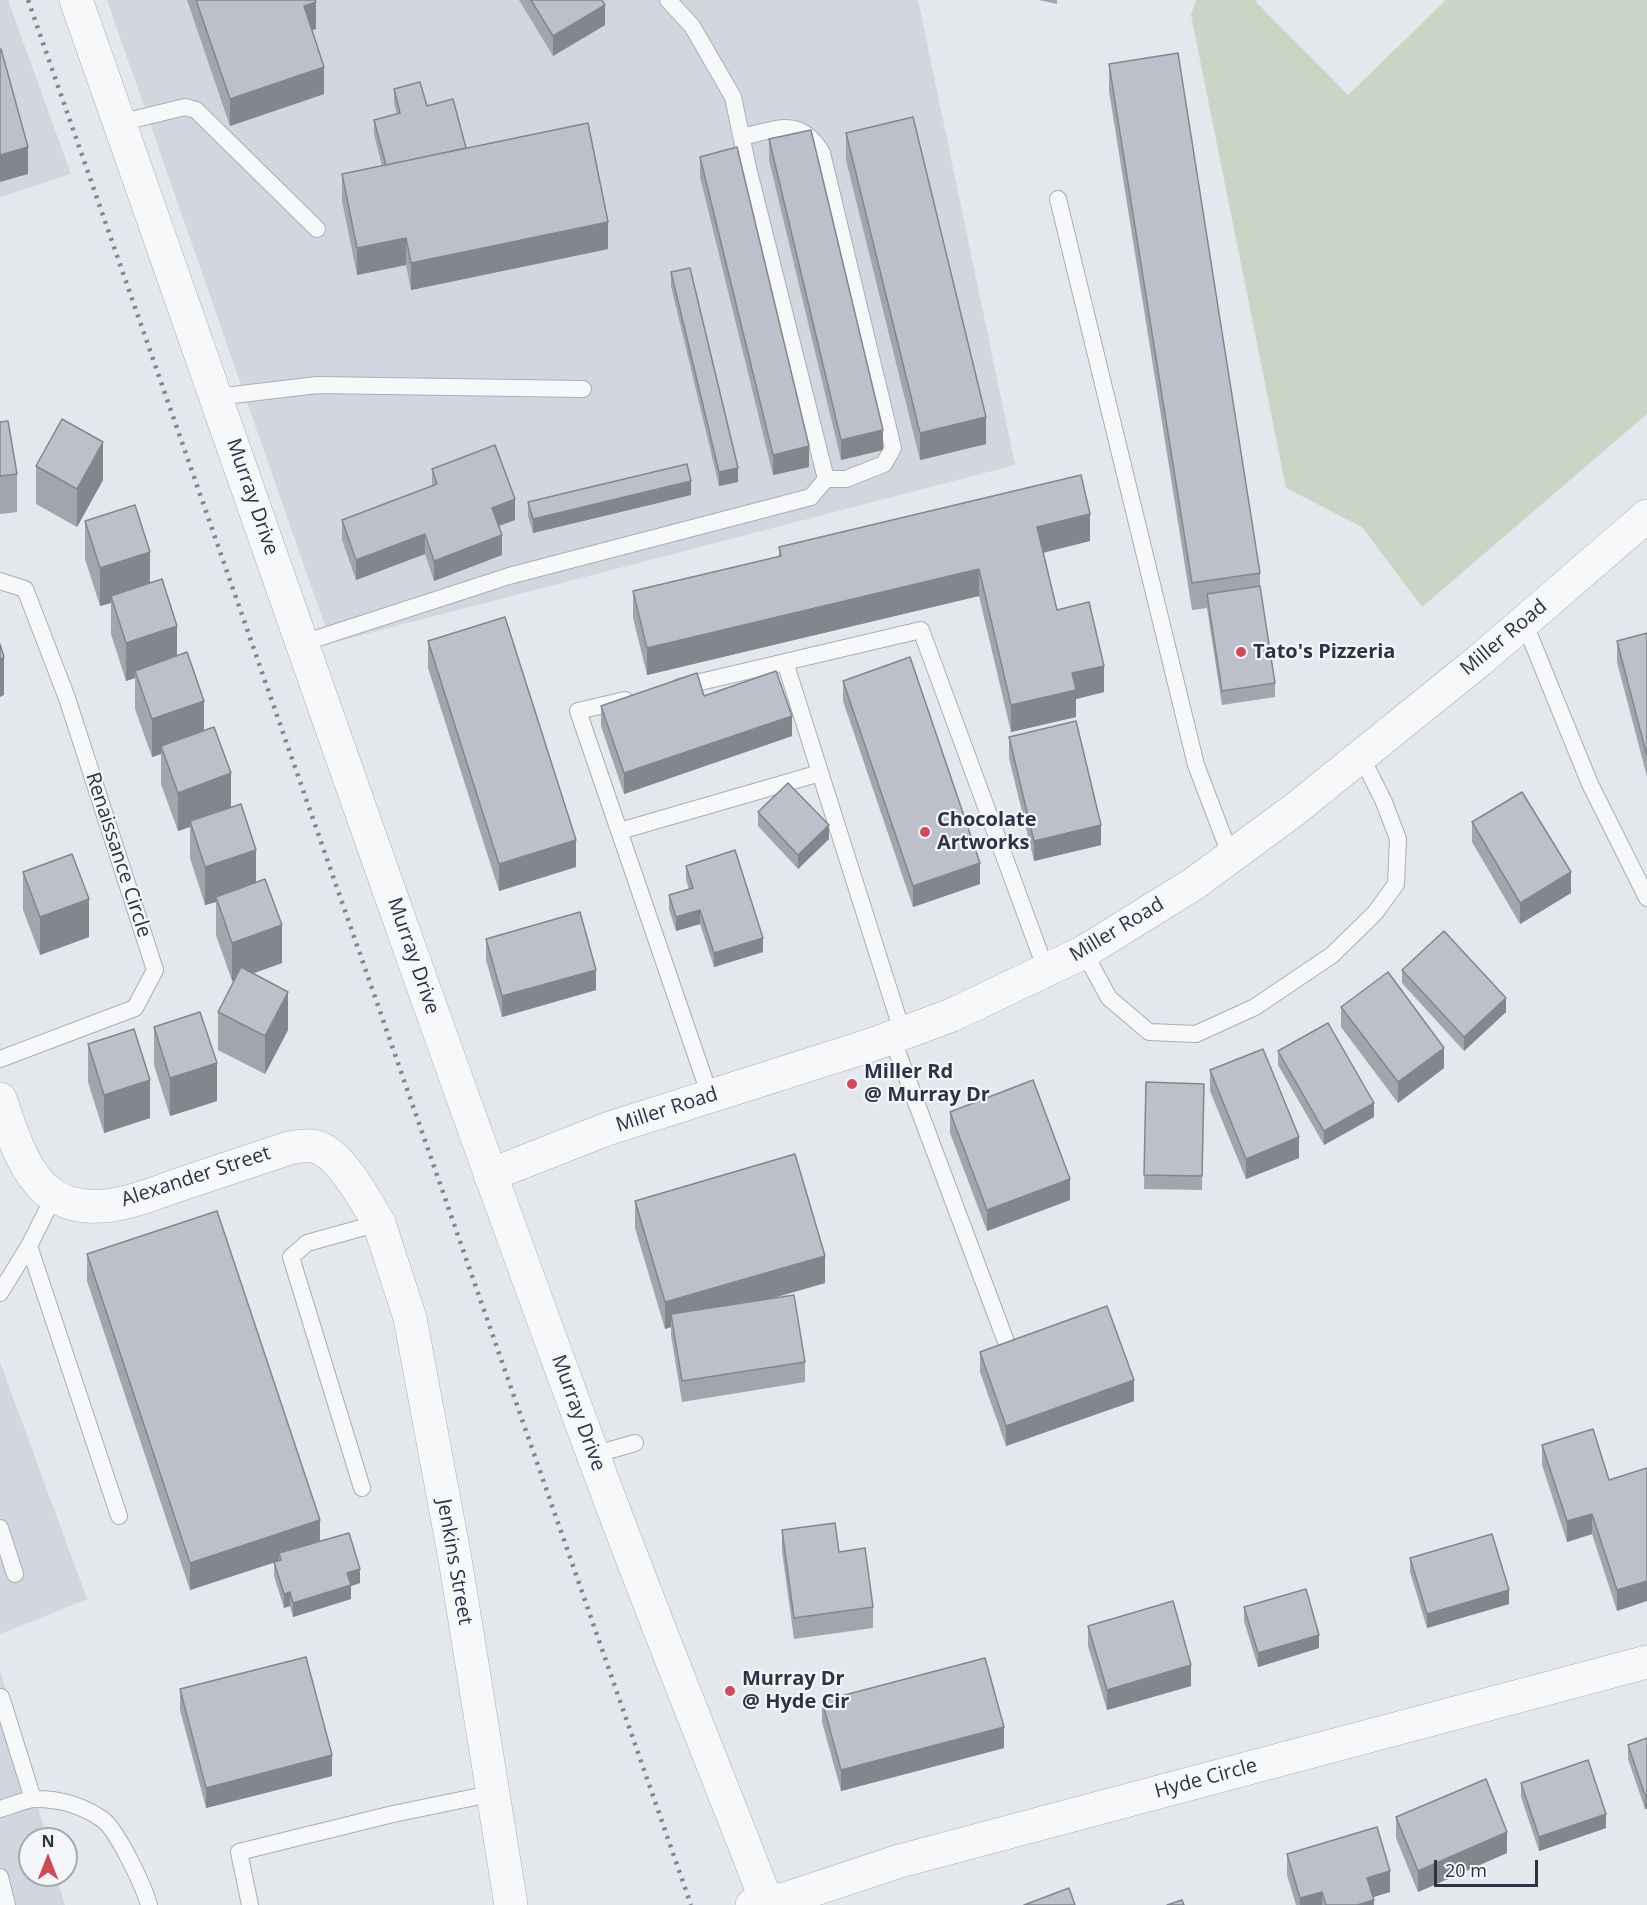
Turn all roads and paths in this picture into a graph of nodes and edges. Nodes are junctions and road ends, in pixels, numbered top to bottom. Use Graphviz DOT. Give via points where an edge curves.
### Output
graph roads {
  1 [pos="76,0"];
  2 [pos="668,0"];
  3 [pos="120,123"];
  4 [pos="742,137"];
  5 [pos="1058,199"];
  6 [pos="317,229"];
  7 [pos="583,389"];
  8 [pos="216,397"];
  9 [pos="826,479"];
  10 [pos="1647,516"];
  11 [pos="0,581"];
  12 [pos="1524,622"];
  13 [pos="303,643"];
  14 [pos="785,662"];
  15 [pos="659,692"];
  16 [pos="636,697"];
  17 [pos="1361,756"];
  18 [pos="820,773"];
  19 [pos="620,831"];
  20 [pos="1231,857"];
  21 [pos="1647,898"];
  22 [pos="1084,952"];
  23 [pos="1046,970"];
  24 [pos="897,1036"];
  25 [pos="0,1059"];
  26 [pos="710,1096"];
  27 [pos="0,1099"];
  28 [pos="490,1175"];
  29 [pos="54,1196"];
  30 [pos="379,1223"];
  31 [pos="29,1246"];
  32 [pos="0,1293"];
  33 [pos="1005,1339"];
  34 [pos="635,1443"];
  35 [pos="593,1455"];
  36 [pos="362,1488"];
  37 [pos="120,1516"];
  38 [pos="0,1528"];
  39 [pos="15,1574"];
  40 [pos="1647,1662"];
  41 [pos="1,1697"];
  42 [pos="495,1793"];
  43 [pos="33,1799"];
  44 [pos="0,1809"];
  45 [pos="0,1877"];
  46 [pos="763,1904"];
  47 [pos="7,1905"];
  48 [pos="149,1905"];
  49 [pos="250,1905"];
  50 [pos="512,1905"];
  1 -- 3 [label="street, Murray Drive"];
  2 -- 4 [label="lane" via="692,26 733,97"];
  3 -- 6 [label="lane" via="185,107 196,110"];
  3 -- 8 [label="street, Murray Drive"];
  4 -- 9 [label="lane"];
  4 -- 9 [label="lane" via="783,127 800,129 813,138 822,153 892,448 884,464 846,479"];
  5 -- 20 [label="lane" via="1196,765"];
  7 -- 8 [label="lane" via="317,385"];
  8 -- 13 [label="street, Murray Drive"];
  9 -- 13 [label="lane" via="811,496 509,576"];
  10 -- 12 [label="street, Miller Road"];
  11 -- 25 [label="lane, Renaissance Circle" via="25,589 67,698 155,970 135,1008"];
  12 -- 17 [label="street, Miller Road"];
  12 -- 21 [label="lane" via="1590,784"];
  13 -- 28 [label="street, Murray Drive"];
  14 -- 15 [label="lane"];
  14 -- 18 [label="lane"];
  14 -- 23 [label="lane" via="921,630"];
  16 -- 19 [label="lane" via="578,711"];
  17 -- 20 [label="street, Miller Road"];
  17 -- 22 [label="lane" via="1398,839 1396,884 1375,913 1332,955 1255,1006 1196,1034 1149,1032 1109,999"];
  18 -- 19 [label="lane"];
  18 -- 24 [label="lane"];
  19 -- 26 [label="lane"];
  20 -- 22 [label="street, Miller Road"];
  22 -- 23 [label="street, Miller Road"];
  23 -- 24 [label="street, Miller Road" via="952,1015"];
  24 -- 26 [label="street, Miller Road"];
  24 -- 33 [label="lane"];
  26 -- 28 [label="street, Miller Road" via="607,1129"];
  27 -- 29 [label="street, Alexander Street" via="33,1174"];
  28 -- 35 [label="street, Murray Drive"];
  29 -- 30 [label="street, Alexander Street" via="86,1206 103,1206 143,1197 289,1148 314,1145 328,1153 351,1178"];
  29 -- 31 [label="lane"];
  30 -- 36 [label="lane" via="307,1243 291,1257"];
  30 -- 42 [label="street, Jenkins Street" via="410,1318"];
  31 -- 32 [label="lane"];
  31 -- 37 [label="lane"];
  34 -- 35 [label="lane"];
  35 -- 46 [label="street, Murray Drive"];
  38 -- 39 [label="lane"];
  40 -- 46 [label="street, Hyde Circle" via="912,1857"];
  41 -- 43 [label="lane"];
  42 -- 49 [label="lane" via="239,1852"];
  42 -- 50 [label="street, Jenkins Street"];
  43 -- 44 [label="lane"];
  43 -- 48 [label="lane" via="66,1801 104,1820 146,1892"];
  45 -- 47 [label="lane"];
}
